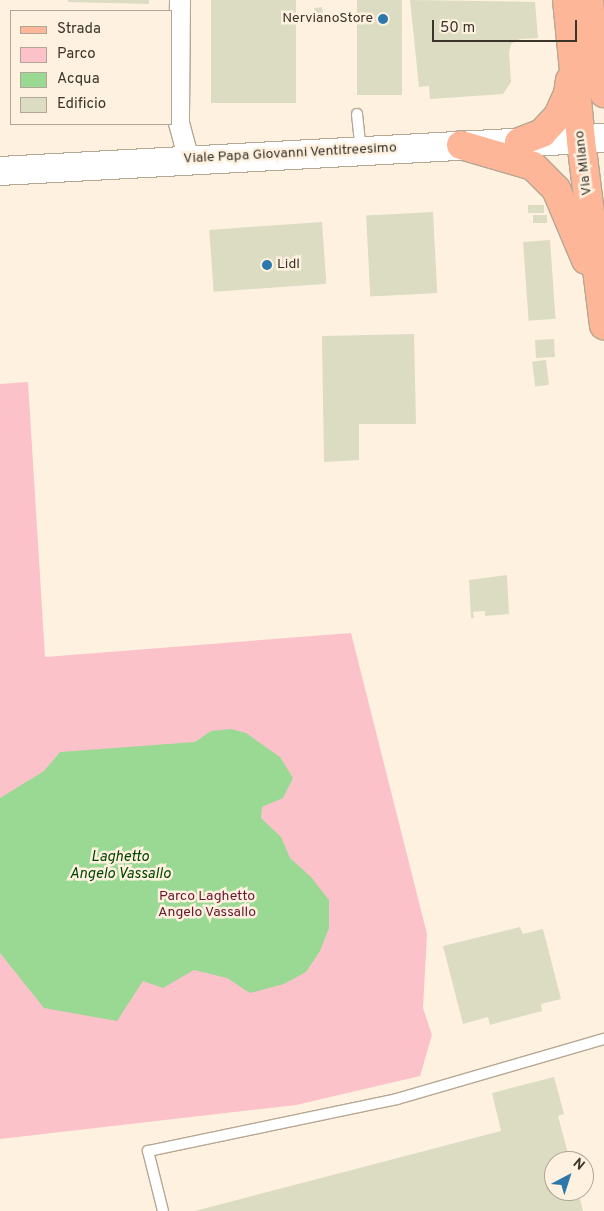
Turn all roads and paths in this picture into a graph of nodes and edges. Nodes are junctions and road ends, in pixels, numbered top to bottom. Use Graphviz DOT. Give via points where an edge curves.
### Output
graph roads {
  1 [pos="180,0"];
  2 [pos="567,0"];
  3 [pos="589,0"];
  4 [pos="573,61"];
  5 [pos="604,93"];
  6 [pos="357,114"];
  7 [pos="520,142"];
  8 [pos="596,142"];
  9 [pos="461,145"];
  10 [pos="361,151"];
  11 [pos="178,161"];
  12 [pos="0,171"];
  13 [pos="600,291"];
  14 [pos="604,326"];
  15 [pos="604,1039"];
  16 [pos="163,1211"];
  1 -- 11 [label="street"];
  2 -- 4 [label="main road, Via Milano"];
  3 -- 5 [label="main road" via="594,70"];
  4 -- 7 [label="main road" via="568,94 558,116 542,132"];
  4 -- 8 [label="main road, Via Milano"];
  6 -- 10 [label="lane"];
  7 -- 8 [label="street, Viale Papa Giovanni Ventitreesimo"];
  7 -- 9 [label="street, Viale Papa Giovanni Ventitreesimo"];
  8 -- 13 [label="main road, Via Milano"];
  9 -- 10 [label="street, Viale Papa Giovanni Ventitreesimo"];
  9 -- 13 [label="main road" via="533,166 556,189"];
  10 -- 11 [label="street, Viale Papa Giovanni Ventitreesimo"];
  11 -- 12 [label="street, Viale Papa Giovanni Ventitreesimo"];
  13 -- 14 [label="main road, Via Milano"];
  15 -- 16 [label="lane" via="397,1099 148,1151"];
}
